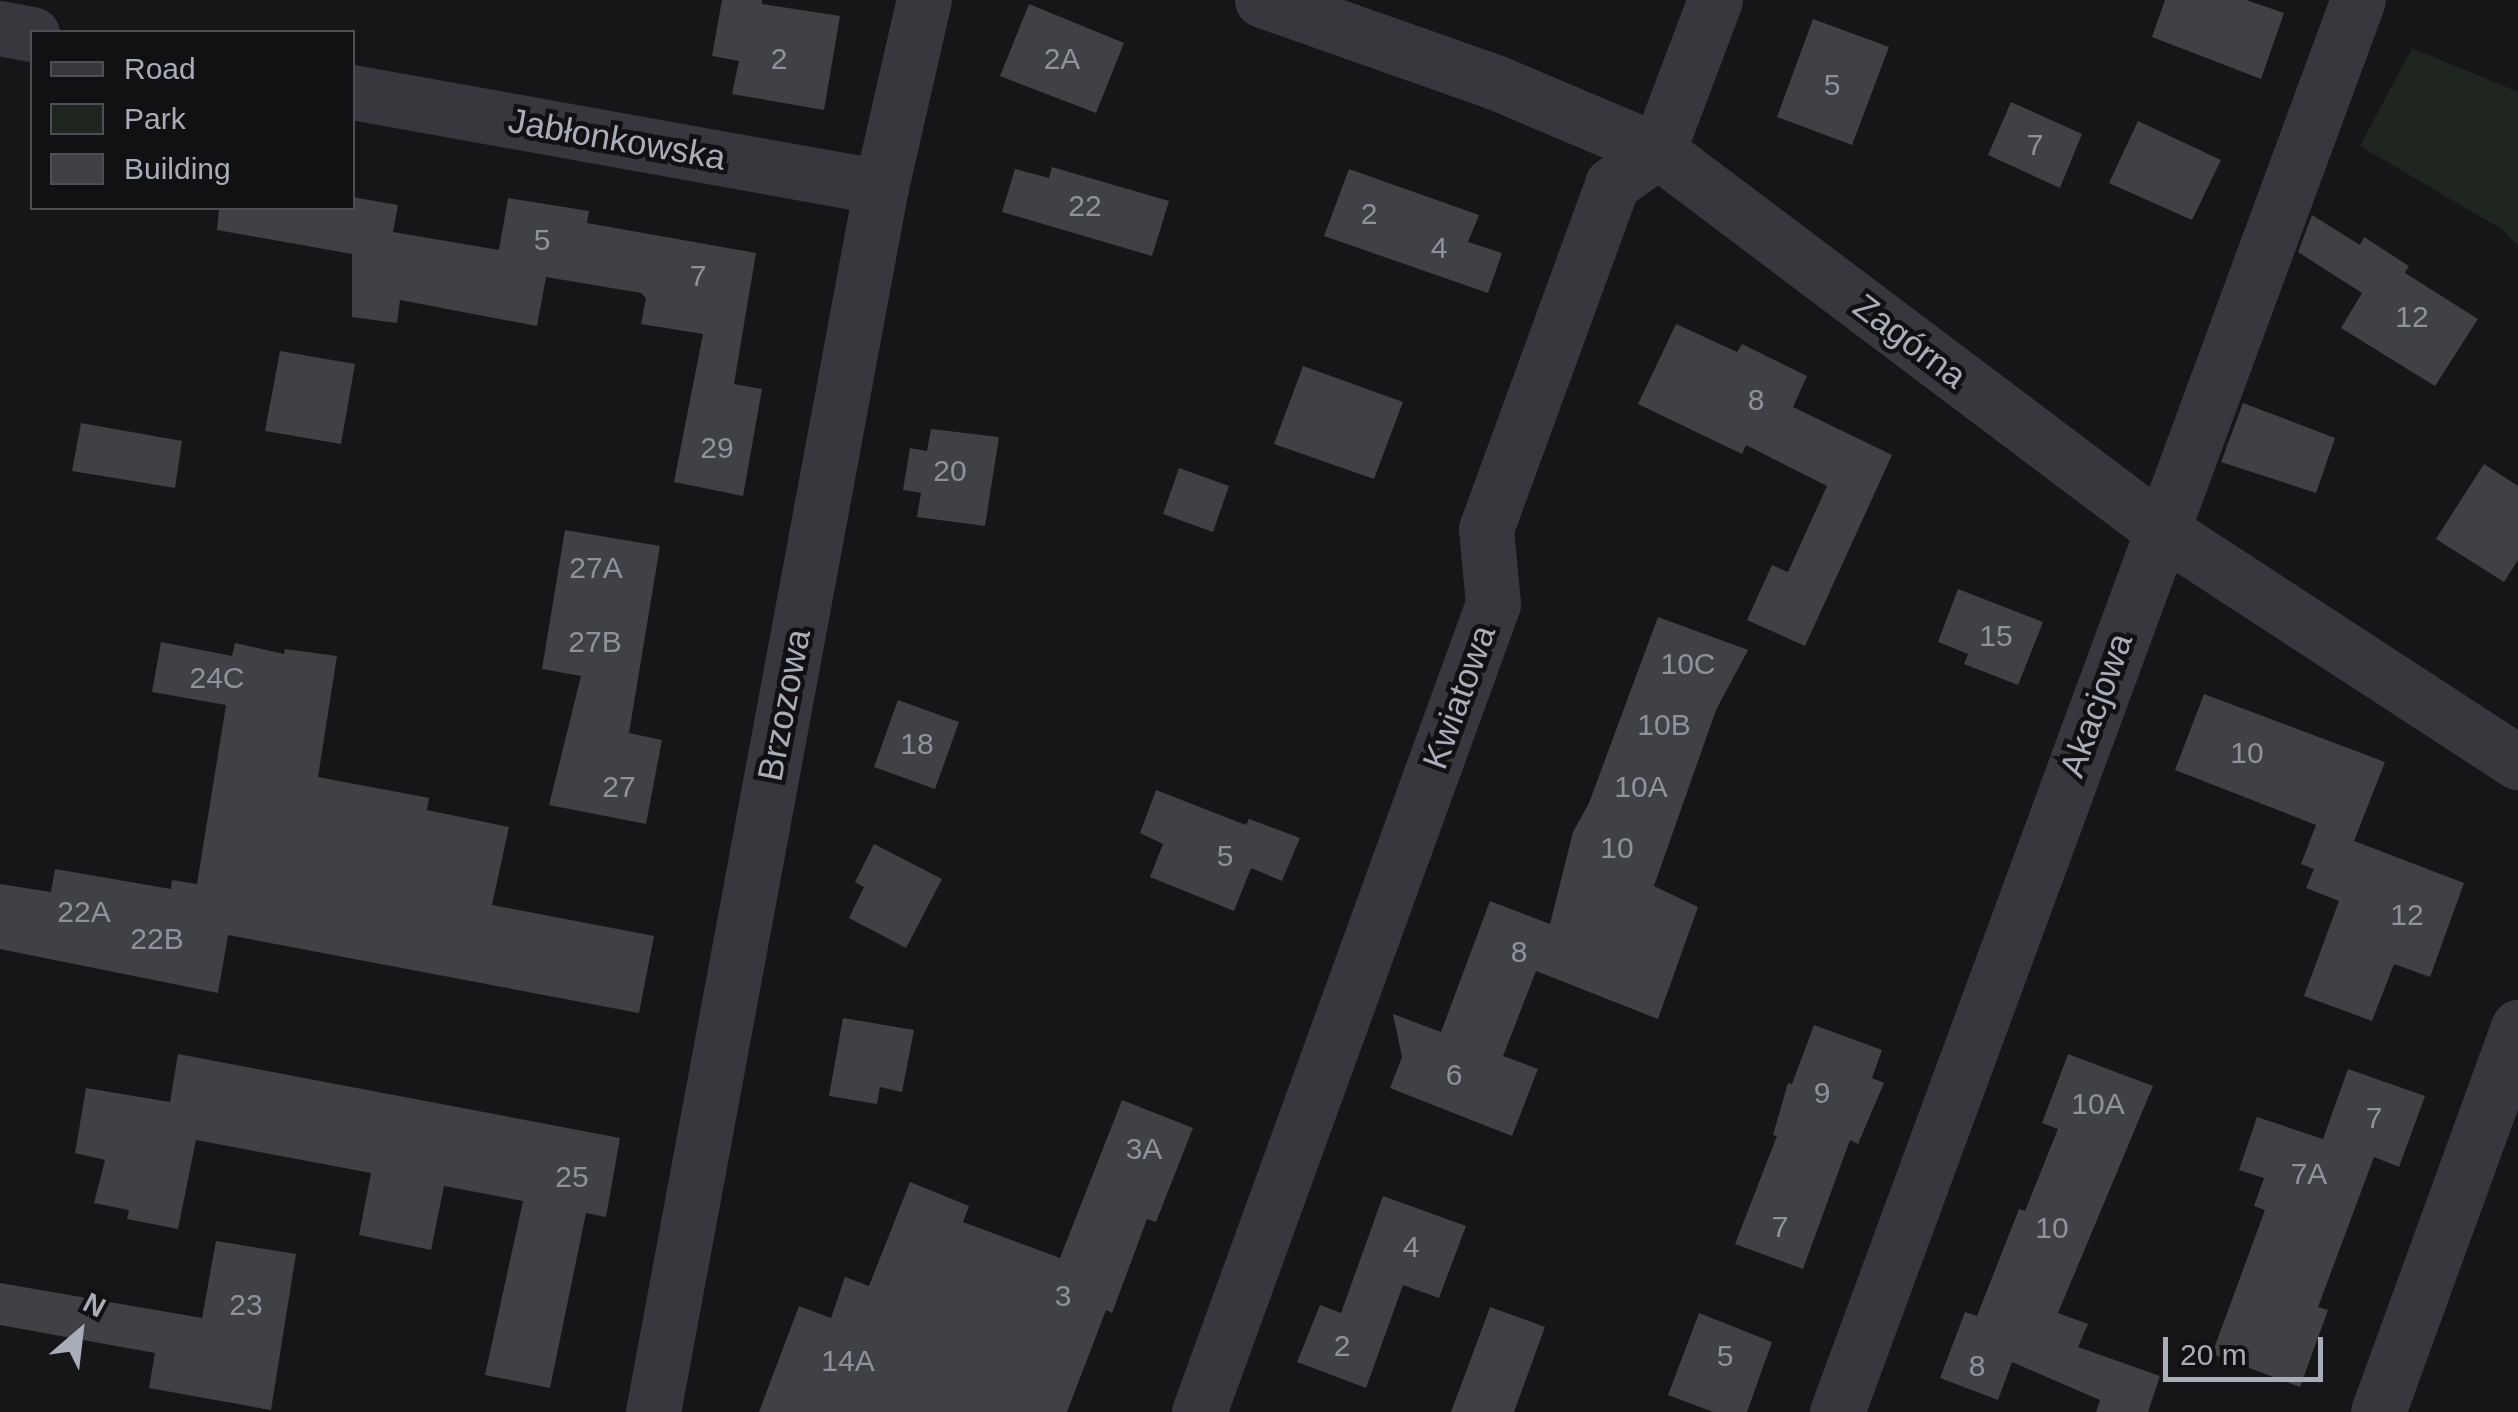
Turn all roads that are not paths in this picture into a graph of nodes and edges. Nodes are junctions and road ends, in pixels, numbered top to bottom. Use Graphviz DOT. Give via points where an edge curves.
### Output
graph roads {
  1 [pos="924,0"];
  2 [pos="1262,0"];
  3 [pos="1716,0"];
  4 [pos="2358,0"];
  5 [pos="0,28"];
  6 [pos="30,34"];
  7 [pos="355,93"];
  8 [pos="1658,151"];
  9 [pos="881,187"];
  10 [pos="2160,528"];
  11 [pos="2518,762"];
  12 [pos="2518,1027"];
  13 [pos="652,1412"];
  14 [pos="1199,1412"];
  15 [pos="1837,1412"];
  16 [pos="2378,1412"];
  1 -- 9 [label="street, Brzozowa"];
  2 -- 8 [label="street, Zagórna" via="1495,82"];
  3 -- 8 [label="street"];
  4 -- 10 [label="street, Akacjowa"];
  5 -- 6 [label="street"];
  7 -- 9 [label="street, Jabłonkowska"];
  8 -- 10 [label="street, Zagórna"];
  8 -- 14 [label="street, Kwiatowa" via="1612,184 1605,202 1486,529 1494,604"];
  9 -- 13 [label="street, Brzozowa"];
  10 -- 11 [label="street, Zagórna"];
  10 -- 15 [label="street, Akacjowa"];
  12 -- 16 [label="street"];
}
